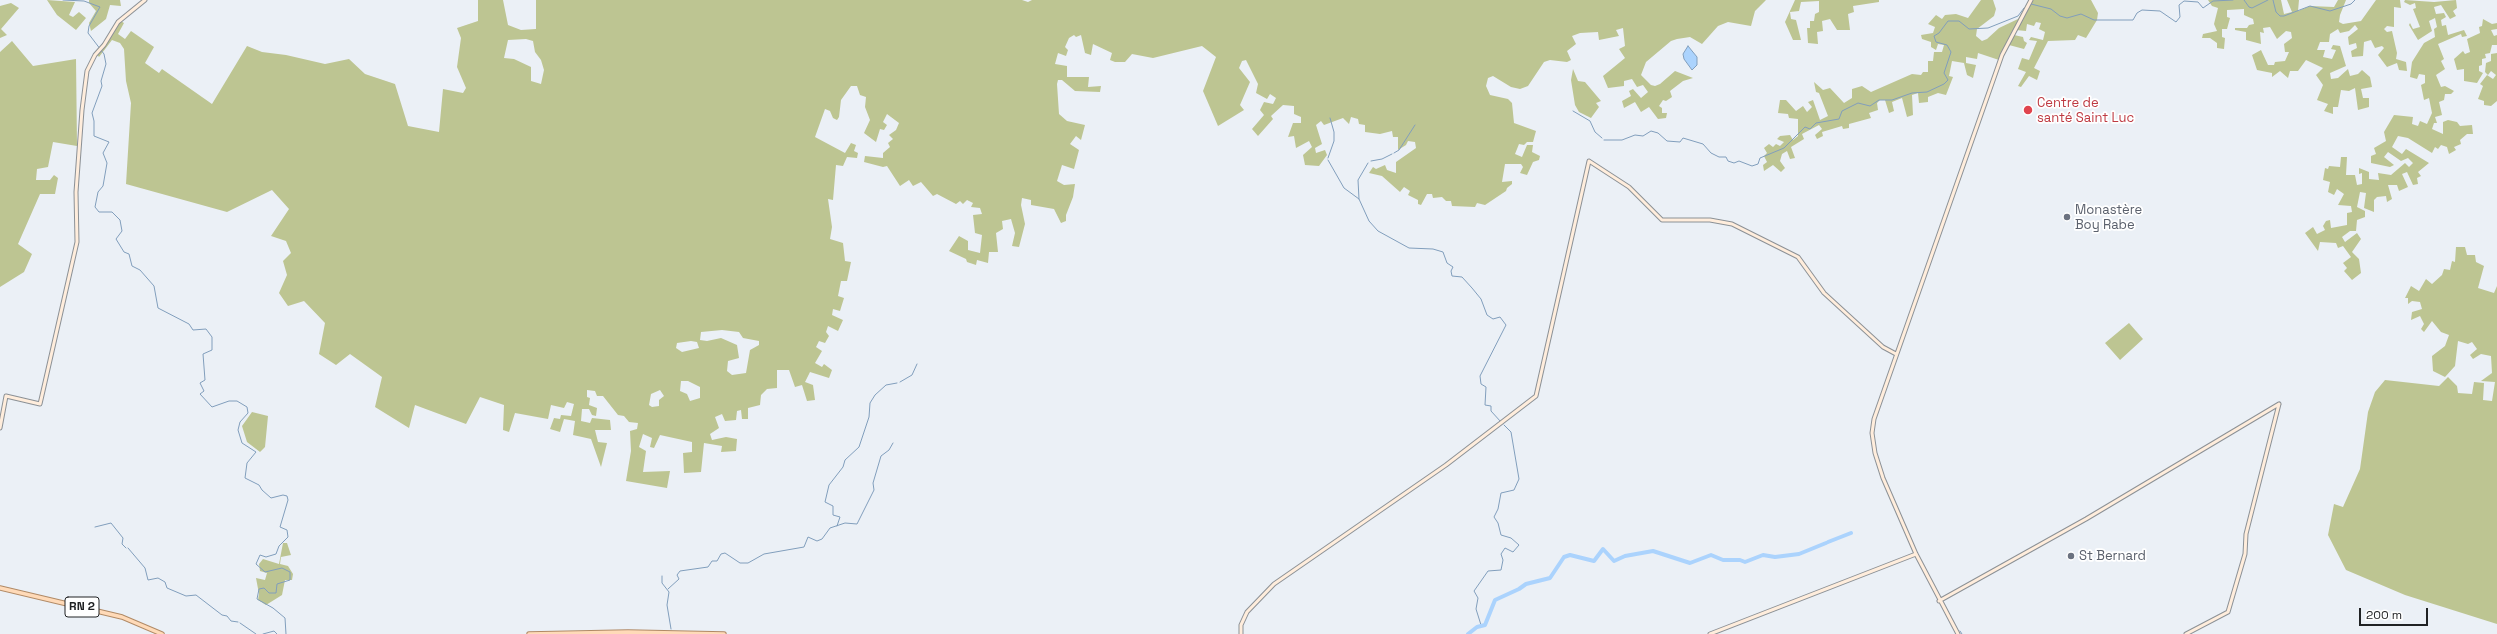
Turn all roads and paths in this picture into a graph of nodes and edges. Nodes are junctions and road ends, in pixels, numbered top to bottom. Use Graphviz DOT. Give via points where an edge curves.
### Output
graph roads {
  1 [pos="145,0"];
  2 [pos="2031,0"];
  3 [pos="1896,354"];
  4 [pos="0,428"];
  5 [pos="1916,554"];
  6 [pos="0,588"];
  7 [pos="1940,601"];
  8 [pos="162,634"];
  9 [pos="529,634"];
  10 [pos="724,634"];
  11 [pos="1241,634"];
  12 [pos="1710,634"];
  13 [pos="1958,634"];
  14 [pos="2186,634"];
  1 -- 4 [label="street" via="118,22 87,71 76,192 77,242 40,404 6,396"];
  2 -- 3 [label="street" via="2004,51"];
  3 -- 5 [label="street" via="1877,409 1872,433 1883,478"];
  3 -- 11 [label="street" via="1877,342 1824,293 1798,258 1737,225 1710,220 1662,220 1629,187 1589,161 1536,396 1446,465 1274,584 1247,612 1241,625"];
  5 -- 7 [label="street"];
  5 -- 12 [label="street"];
  6 -- 8 [label="main road, RN 2" via="122,617"];
  7 -- 13 [label="street"];
  7 -- 14 [label="street" via="2086,519 2279,404 2246,534 2245,554 2228,612"];
  9 -- 10 [label="main road"];
}
